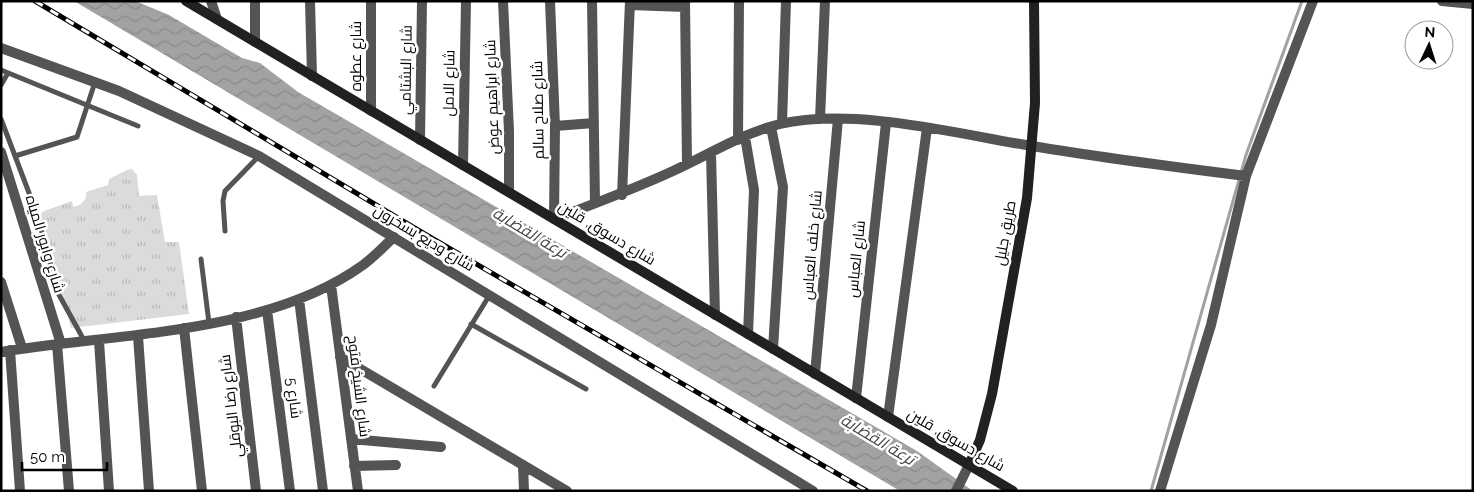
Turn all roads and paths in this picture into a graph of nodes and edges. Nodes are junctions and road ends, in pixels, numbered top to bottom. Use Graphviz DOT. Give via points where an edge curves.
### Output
graph roads {
  1 [pos="186,1"];
  2 [pos="211,1"];
  3 [pos="255,1"];
  4 [pos="310,1"];
  5 [pos="371,1"];
  6 [pos="422,1"];
  7 [pos="466,1"];
  8 [pos="503,1"];
  9 [pos="550,1"];
  10 [pos="592,1"];
  11 [pos="739,1"];
  12 [pos="786,1"];
  13 [pos="824,1"];
  14 [pos="1034,1"];
  15 [pos="1313,1"];
  16 [pos="1442,1"];
  17 [pos="630,3"];
  18 [pos="685,4"];
  19 [pos="1473,4"];
  20 [pos="217,20"];
  21 [pos="255,42"];
  22 [pos="1,48"];
  23 [pos="1,70"];
  24 [pos="8,73"];
  25 [pos="312,76"];
  26 [pos="96,81"];
  27 [pos="1,85"];
  28 [pos="88,106"];
  29 [pos="371,111"];
  30 [pos="1,119"];
  31 [pos="820,119"];
  32 [pos="838,119"];
  33 [pos="594,123"];
  34 [pos="886,123"];
  35 [pos="782,124"];
  36 [pos="138,126"];
  37 [pos="555,126"];
  38 [pos="771,127"];
  39 [pos="927,128"];
  40 [pos="741,138"];
  41 [pos="420,140"];
  42 [pos="1033,146"];
  43 [pos="1,152"];
  44 [pos="711,154"];
  45 [pos="15,156"];
  46 [pos="259,156"];
  47 [pos="687,164"];
  48 [pos="463,165"];
  49 [pos="1246,176"];
  50 [pos="508,192"];
  51 [pos="622,195"];
  52 [pos="596,203"];
  53 [pos="554,219"];
  54 [pos="225,231"];
  55 [pos="394,238"];
  56 [pos="201,259"];
  57 [pos="1,282"];
  58 [pos="331,285"];
  59 [pos="489,295"];
  60 [pos="299,299"];
  61 [pos="267,310"];
  62 [pos="715,315"];
  63 [pos="236,317"];
  64 [pos="209,323"];
  65 [pos="472,324"];
  66 [pos="184,328"];
  67 [pos="748,334"];
  68 [pos="138,336"];
  69 [pos="99,341"];
  70 [pos="85,342"];
  71 [pos="59,344"];
  72 [pos="22,348"];
  73 [pos="773,349"];
  74 [pos="5,351"];
  75 [pos="340,357"];
  76 [pos="815,374"];
  77 [pos="434,386"];
  78 [pos="586,389"];
  79 [pos="856,398"];
  80 [pos="888,417"];
  81 [pos="351,439"];
  82 [pos="441,447"];
  83 [pos="396,465"];
  84 [pos="523,465"];
  85 [pos="969,465"];
  86 [pos="354,466"];
  87 [pos="20,491"];
  88 [pos="69,491"];
  89 [pos="109,491"];
  90 [pos="149,491"];
  91 [pos="202,491"];
  92 [pos="256,491"];
  93 [pos="290,491"];
  94 [pos="323,491"];
  95 [pos="358,491"];
  96 [pos="524,491"];
  97 [pos="566,491"];
  98 [pos="812,491"];
  99 [pos="956,491"];
  100 [pos="1013,491"];
  101 [pos="1160,491"];
  1 -- 20 [label="main road, شارع دسوق, قلين"];
  2 -- 20 [label="street"];
  3 -- 21 [label="street"];
  4 -- 25 [label="street"];
  5 -- 29 [label="street, شارع عطوه"];
  6 -- 41 [label="street, شارع البشتامي"];
  7 -- 48 [label="street, شارع الامل"];
  8 -- 50 [label="street, شارع ابراهيم عوض" via="509,119"];
  9 -- 37 [label="street, شارع صلاح سالم"];
  10 -- 33 [label="street"];
  11 -- 40 [label="street"];
  12 -- 35 [label="street"];
  13 -- 31 [label="street"];
  14 -- 42 [label="main road, طريق جليل"];
  15 -- 49 [label="street"];
  16 -- 19 [label="street"];
  17 -- 18 [label="street"];
  17 -- 51 [label="street"];
  18 -- 47 [label="street"];
  20 -- 21 [label="main road, شارع دسوق, قلين"];
  21 -- 25 [label="main road, شارع دسوق, قلين"];
  22 -- 26 [label="street, شارع وديع بسخرون"];
  23 -- 24 [label="lane"];
  24 -- 27 [label="lane"];
  24 -- 28 [label="lane"];
  25 -- 29 [label="main road, شارع دسوق, قلين"];
  26 -- 28 [label="lane"];
  26 -- 46 [label="street, شارع وديع بسخرون"];
  28 -- 36 [label="lane"];
  28 -- 45 [label="lane" via="78,137"];
  29 -- 41 [label="main road, شارع دسوق, قلين"];
  30 -- 45 [label="lane"];
  31 -- 32 [label="street"];
  31 -- 35 [label="street"];
  32 -- 34 [label="street"];
  32 -- 76 [label="street, شارع خلف العباس"];
  33 -- 37 [label="street"];
  33 -- 52 [label="street"];
  34 -- 39 [label="street"];
  34 -- 79 [label="street, شارع العباس"];
  35 -- 38 [label="street"];
  37 -- 53 [label="street, شارع صلاح سالم"];
  38 -- 40 [label="street"];
  38 -- 73 [label="street" via="783,187"];
  39 -- 42 [label="street"];
  39 -- 80 [label="street"];
  40 -- 44 [label="street"];
  40 -- 67 [label="street" via="754,190"];
  41 -- 48 [label="main road, شارع دسوق, قلين"];
  42 -- 49 [label="street"];
  42 -- 85 [label="main road, طريق جليل" via="996,370 980,440"];
  43 -- 71 [label="street, شارع وابور المياه"];
  44 -- 47 [label="street"];
  44 -- 62 [label="street"];
  45 -- 70 [label="lane" via="37,214 58,293"];
  46 -- 54 [label="lane" via="225,191"];
  46 -- 55 [label="street, شارع وديع بسخرون"];
  47 -- 51 [label="street"];
  48 -- 50 [label="main road, شارع دسوق, قلين"];
  49 -- 101 [label="street" via="1211,325"];
  50 -- 53 [label="main road, شارع دسوق, قلين"];
  51 -- 52 [label="street"];
  52 -- 53 [label="street"];
  53 -- 62 [label="main road, شارع دسوق, قلين"];
  55 -- 58 [label="street" via="363,265"];
  55 -- 59 [label="street, شارع وديع بسخرون"];
  56 -- 64 [label="lane"];
  57 -- 72 [label="street"];
  58 -- 60 [label="street"];
  58 -- 75 [label="street, شارع الشيخ فتوح"];
  59 -- 65 [label="lane"];
  59 -- 98 [label="street, شارع وديع بسخرون"];
  60 -- 61 [label="street"];
  60 -- 94 [label="street"];
  61 -- 63 [label="street"];
  61 -- 93 [label="street, شارع 5"];
  62 -- 67 [label="main road, شارع دسوق, قلين"];
  63 -- 64 [label="street"];
  63 -- 92 [label="street, شارع رضا البوقلي"];
  64 -- 66 [label="street"];
  65 -- 77 [label="lane"];
  65 -- 78 [label="lane"];
  66 -- 68 [label="street"];
  66 -- 91 [label="street"];
  67 -- 73 [label="main road, شارع دسوق, قلين"];
  68 -- 69 [label="street"];
  68 -- 90 [label="street"];
  69 -- 70 [label="street"];
  69 -- 89 [label="street"];
  70 -- 71 [label="street"];
  71 -- 72 [label="street"];
  71 -- 88 [label="street, شارع وابور المياه"];
  72 -- 74 [label="street"];
  73 -- 76 [label="main road, شارع دسوق, قلين"];
  74 -- 87 [label="street"];
  75 -- 81 [label="street, شارع الشيخ فتوح"];
  75 -- 84 [label="street"];
  76 -- 79 [label="main road, شارع دسوق, قلين"];
  79 -- 80 [label="main road, شارع دسوق, قلين"];
  80 -- 85 [label="main road, شارع دسوق, قلين"];
  81 -- 82 [label="street"];
  81 -- 86 [label="street, شارع الشيخ فتوح"];
  83 -- 86 [label="street"];
  84 -- 96 [label="street"];
  84 -- 97 [label="street"];
  85 -- 99 [label="street"];
  85 -- 100 [label="main road, شارع دسوق, قلين"];
  86 -- 95 [label="street, شارع الشيخ فتوح"];
}
